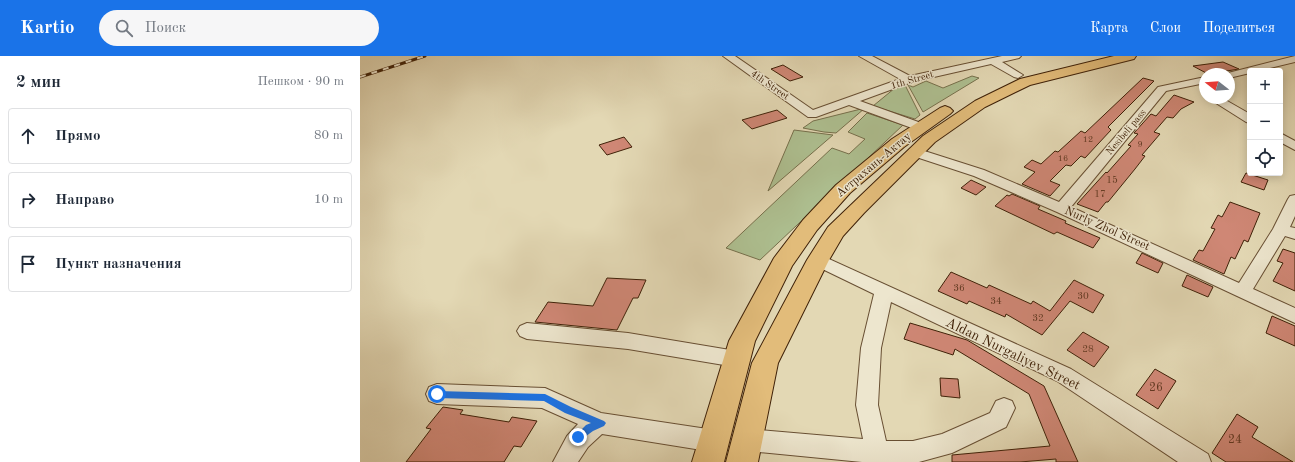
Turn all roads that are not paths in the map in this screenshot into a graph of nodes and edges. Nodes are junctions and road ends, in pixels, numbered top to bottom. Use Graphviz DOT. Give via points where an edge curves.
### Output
graph roads {
  1 [pos="728,56"];
  2 [pos="864,56"];
  3 [pos="1011,56"];
  4 [pos="1098,56"];
  5 [pos="1130,56"];
  6 [pos="1295,59"];
  7 [pos="992,61"];
  8 [pos="1235,74"];
  9 [pos="1018,75"];
  10 [pos="908,79"];
  11 [pos="1199,82"];
  12 [pos="1190,84"];
  13 [pos="1199,89"];
  14 [pos="850,101"];
  15 [pos="1224,104"];
  16 [pos="812,114"];
  17 [pos="1247,117"];
  18 [pos="920,127"];
  19 [pos="1283,139"];
  20 [pos="1295,146"];
  21 [pos="915,152"];
  22 [pos="1295,199"];
  23 [pos="1062,209"];
  24 [pos="810,225"];
  25 [pos="1288,231"];
  26 [pos="836,232"];
  27 [pos="818,260"];
  28 [pos="1243,291"];
  29 [pos="884,292"];
  30 [pos="1295,316"];
  31 [pos="527,332"];
  32 [pos="736,359"];
  33 [pos="437,394"];
  34 [pos="1004,408"];
  35 [pos="601,423"];
  36 [pos="745,451"];
  37 [pos="711,452"];
  38 [pos="877,452"];
  39 [pos="565,462"];
  40 [pos="1199,462"];
  1 -- 16 [label="street, 4th Street"];
  2 -- 10 [label="street"];
  3 -- 7 [label="street, 1th Street"];
  4 -- 9 [label="highway, Астрахань-Актау"];
  5 -- 21 [label="highway" via="1025,82 980,104 949,124"];
  6 -- 8 [label="street"];
  7 -- 9 [label="street"];
  7 -- 10 [label="street, 1th Street"];
  9 -- 18 [label="highway, Астрахань-Актау" via="962,101"];
  10 -- 14 [label="street, 1th Street"];
  11 -- 12 [label="street, Nesibeli pass"];
  12 -- 13 [label="street"];
  12 -- 23 [label="street, Nesibeli pass" via="1162,89"];
  14 -- 16 [label="street, 1th Street"];
  14 -- 18 [label="street"];
  15 -- 17 [label="street"];
  18 -- 24 [label="highway, Астрахань-Актау" via="843,189"];
  19 -- 20 [label="street"];
  21 -- 23 [label="street, Nurly Zhol Street" via="978,173"];
  21 -- 26 [label="highway"];
  22 -- 25 [label="street"];
  23 -- 28 [label="street, Nurly Zhol Street"];
  24 -- 26 [label="highway"];
  24 -- 32 [label="highway, Астрахань-Актау" via="782,262 742,341"];
  25 -- 28 [label="street"];
  26 -- 27 [label="highway"];
  27 -- 29 [label="street, Aldan Nurgaliyev Street"];
  27 -- 36 [label="highway" via="765,363"];
  28 -- 30 [label="street, Nurly Zhol Street"];
  29 -- 38 [label="street" via="871,348 867,405"];
  29 -- 40 [label="street, Aldan Nurgaliyev Street" via="1064,376"];
  31 -- 32 [label="street" via="628,341"];
  32 -- 37 [label="highway, Астрахань-Актау"];
  33 -- 35 [label="street" via="545,398"];
  34 -- 38 [label="street" via="998,420 944,445 913,452"];
  35 -- 37 [label="street"];
  35 -- 39 [label="street" via="578,437"];
  36 -- 38 [label="street"];
}
